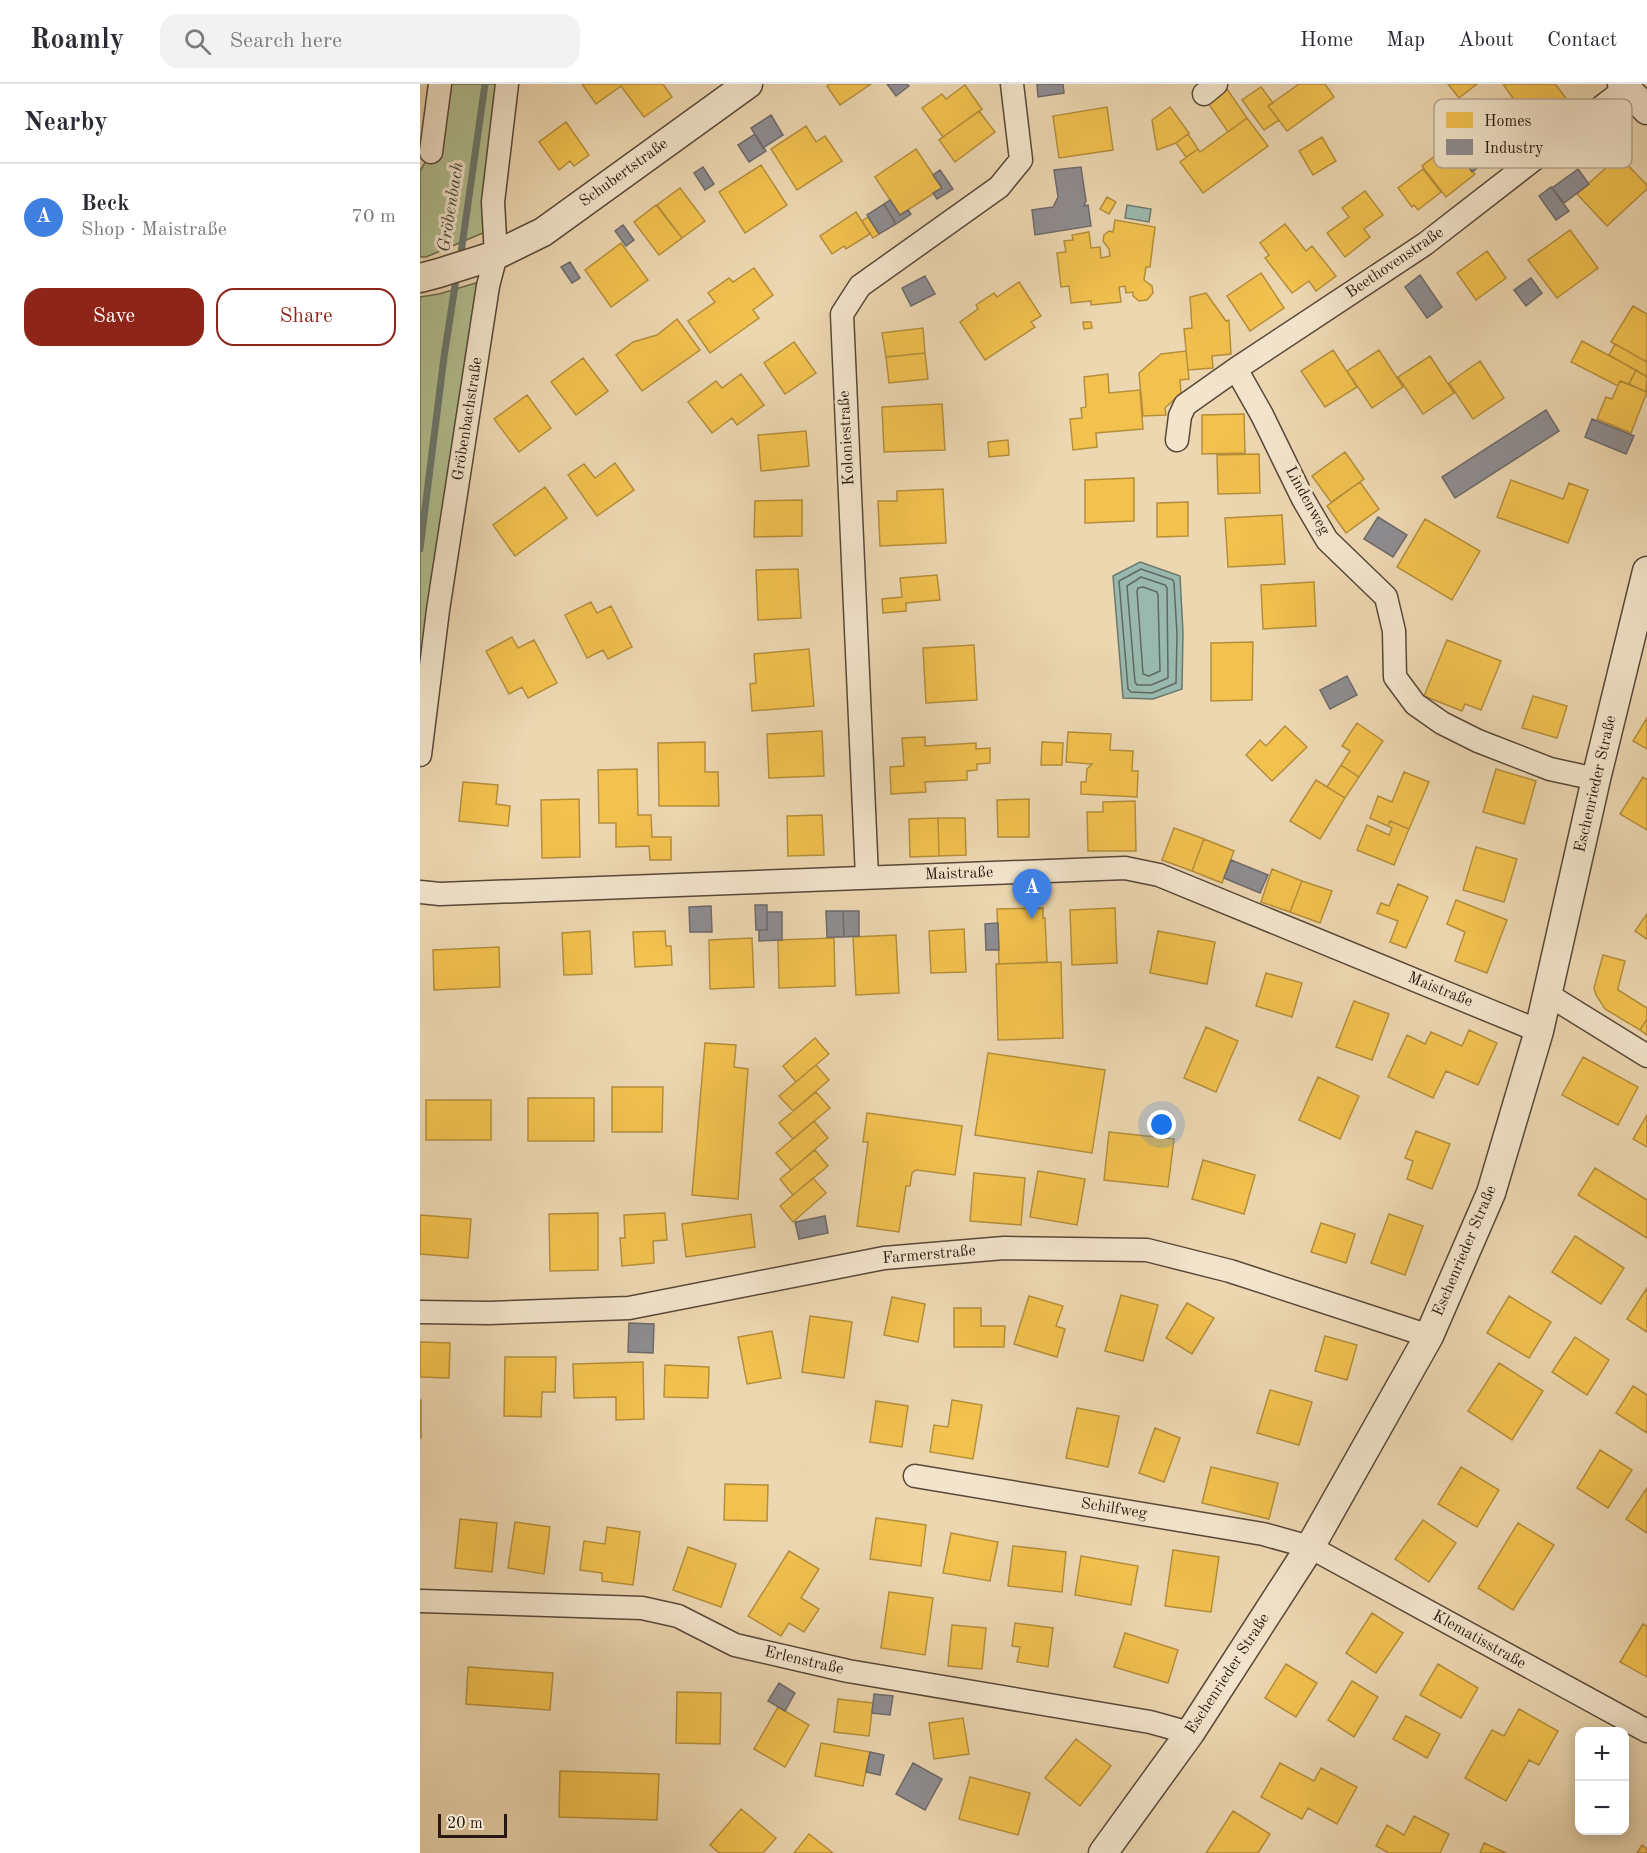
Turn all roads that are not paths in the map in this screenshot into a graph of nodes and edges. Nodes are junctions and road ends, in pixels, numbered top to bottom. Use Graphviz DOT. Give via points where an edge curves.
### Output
graph roads {
  1 [pos="440,84"];
  2 [pos="507,84"];
  3 [pos="748,84"];
  4 [pos="1012,84"];
  5 [pos="1624,86"];
  6 [pos="1608,99"];
  7 [pos="1647,110"];
  8 [pos="431,152"];
  9 [pos="1521,168"];
  10 [pos="484,259"];
  11 [pos="430,276"];
  12 [pos="1236,369"];
  13 [pos="1177,440"];
  14 [pos="1647,571"];
  15 [pos="420,755"];
  16 [pos="1596,779"];
  17 [pos="867,877"];
  18 [pos="420,892"];
  19 [pos="1547,994"];
  20 [pos="1539,1031"];
  21 [pos="1647,1056"];
  22 [pos="420,1312"];
  23 [pos="1430,1336"];
  24 [pos="915,1476"];
  25 [pos="1310,1547"];
  26 [pos="420,1601"];
  27 [pos="1647,1731"];
  28 [pos="1190,1733"];
  29 [pos="1103,1853"];
  1 -- 8 [label="street"];
  2 -- 10 [label="street, Gröbenbachstraße"];
  3 -- 10 [label="street, Schubertstraße" via="543,232"];
  4 -- 17 [label="street, Koloniestraße" via="1021,160 999,188 860,286 842,314"];
  5 -- 6 [label="street, Beethovenstraße"];
  5 -- 7 [label="street"];
  9 -- 12 [label="street, Beethovenstraße" via="1425,244"];
  10 -- 11 [label="street, Schubertstraße"];
  10 -- 15 [label="street, Gröbenbachstraße" via="488,286"];
  12 -- 13 [label="street, Beethovenstraße" via="1185,405"];
  12 -- 16 [label="street, Lindenweg" via="1327,540 1386,597 1394,631 1395,677 1414,704 1478,741 1550,769"];
  14 -- 16 [label="street, Eschenrieder Straße"];
  16 -- 19 [label="street, Eschenrieder Straße"];
  17 -- 18 [label="street, Maistraße"];
  17 -- 20 [label="street, Maistraße" via="1125,868 1159,875"];
  19 -- 20 [label="street, Eschenrieder Straße"];
  19 -- 21 [label="street"];
  20 -- 23 [label="street, Eschenrieder Straße" via="1491,1193"];
  22 -- 23 [label="street, Farmerstraße" via="630,1308 884,1258 1004,1248 1147,1250 1230,1271"];
  23 -- 25 [label="street, Eschenrieder Straße"];
  24 -- 25 [label="street, Schilfweg" via="1263,1534"];
  25 -- 27 [label="street, Klematisstraße"];
  25 -- 28 [label="street, Eschenrieder Straße"];
  26 -- 28 [label="street, Erlenstraße" via="642,1608 678,1616 735,1645 848,1671 1150,1722"];
  28 -- 29 [label="street, Eschenrieder Straße"];
}
